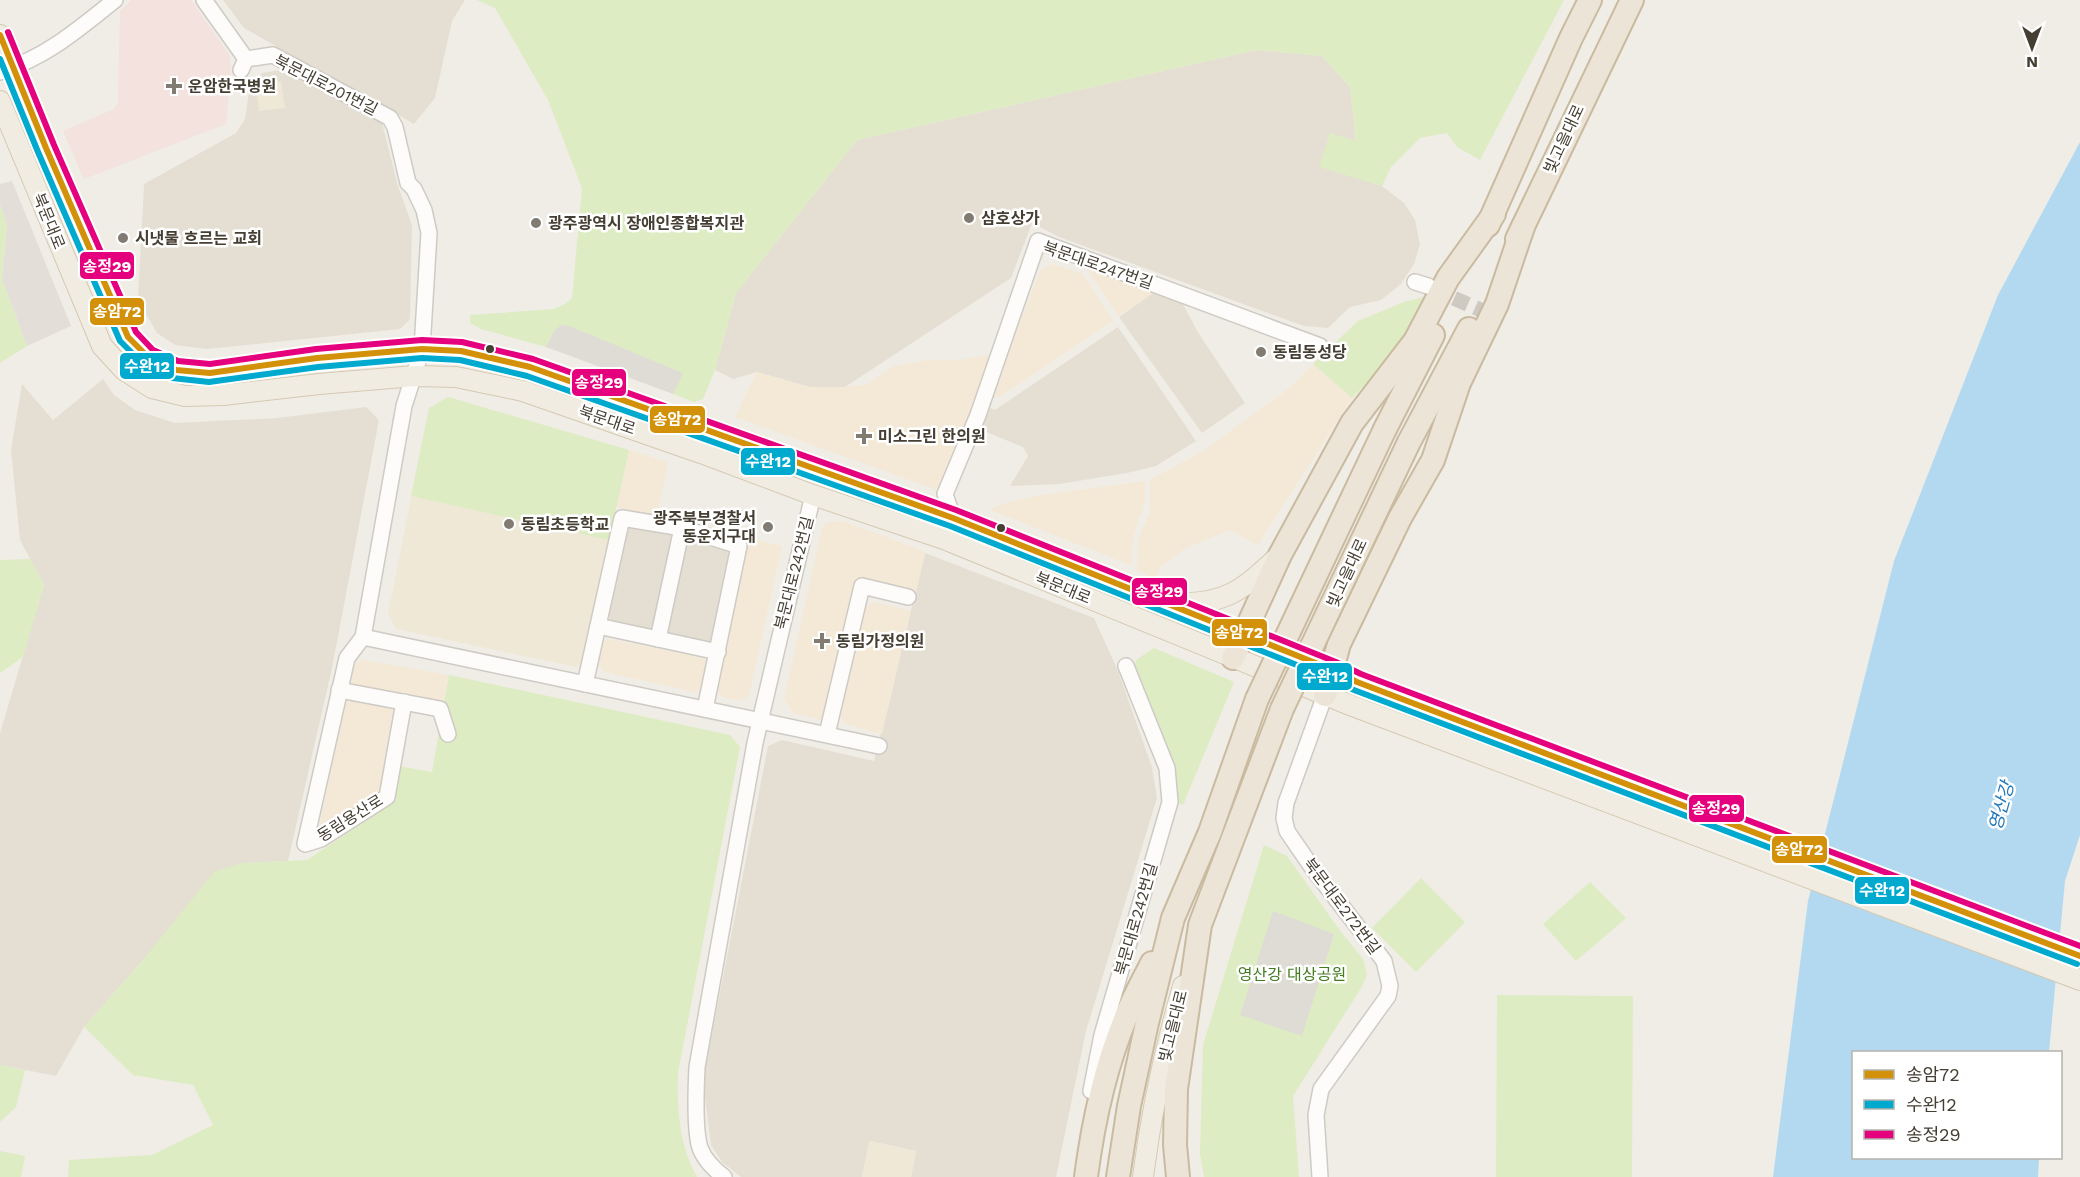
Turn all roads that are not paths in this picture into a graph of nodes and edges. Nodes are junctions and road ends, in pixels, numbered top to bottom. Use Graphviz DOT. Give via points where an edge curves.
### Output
graph roads {
  1 [pos="115,0"];
  2 [pos="204,0"];
  3 [pos="1590,0"];
  4 [pos="1632,0"];
  5 [pos="0,35"];
  6 [pos="7,70"];
  7 [pos="0,100"];
  8 [pos="1494,214"];
  9 [pos="1523,227"];
  10 [pos="1320,346"];
  11 [pos="422,349"];
  12 [pos="415,376"];
  13 [pos="813,495"];
  14 [pos="953,518"];
  15 [pos="682,528"];
  16 [pos="944,539"];
  17 [pos="1280,555"];
  18 [pos="908,597"];
  19 [pos="1165,603"];
  20 [pos="598,626"];
  21 [pos="1243,634"];
  22 [pos="363,638"];
  23 [pos="658,639"];
  24 [pos="718,652"];
  25 [pos="1233,658"];
  26 [pos="1126,666"];
  27 [pos="1333,670"];
  28 [pos="585,684"];
  29 [pos="339,690"];
  30 [pos="1325,695"];
  31 [pos="404,702"];
  32 [pos="705,709"];
  33 [pos="760,721"];
  34 [pos="448,734"];
  35 [pos="827,734"];
  36 [pos="879,746"];
  37 [pos="1173,918"];
  38 [pos="1200,925"];
  39 [pos="2080,956"];
  40 [pos="2080,980"];
  41 [pos="724,1177"];
  42 [pos="1075,1177"];
  43 [pos="1086,1177"];
  44 [pos="1118,1177"];
  45 [pos="1143,1177"];
  46 [pos="1178,1177"];
  47 [pos="1320,1177"];
  1 -- 6 [label="street" via="52,49"];
  2 -- 11 [label="street, 북문대로201번길" via="243,64 273,55 390,118 408,183 424,210 429,233"];
  3 -- 8 [label="highway, 빛고을대로"];
  4 -- 9 [label="highway, 빛고을대로"];
  5 -- 6 [label="main road, 북문대로"];
  6 -- 11 [label="main road, 북문대로" via="128,337 148,357 176,370 210,373"];
  7 -- 12 [label="main road, 북문대로" via="102,346 124,370 152,388 185,396"];
  8 -- 17 [label="highway" via="1448,278 1415,341 1353,423"];
  8 -- 37 [label="highway, 빛고을대로, bridge" via="1385,429 1257,699 1210,832"];
  9 -- 27 [label="highway" via="1497,304 1459,383 1433,460 1400,518 1339,644"];
  9 -- 38 [label="highway, 빛고을대로, bridge" via="1409,442 1282,709"];
  10 -- 14 [label="street, 북문대로247번길" via="1038,242 978,415 945,494"];
  11 -- 12 [label="street, 북문대로201번길"];
  11 -- 14 [label="main road, 북문대로" via="461,351 530,367"];
  12 -- 13 [label="main road, 북문대로" via="456,377 523,391"];
  12 -- 22 [label="street, 동림용산로" via="404,406"];
  13 -- 16 [label="main road, 북문대로"];
  13 -- 33 [label="street, 북문대로242번길"];
  14 -- 16 [label="street"];
  14 -- 19 [label="main road, 북문대로"];
  15 -- 20 [label="street" via="622,518"];
  15 -- 23 [label="street"];
  15 -- 24 [label="street" via="739,546"];
  16 -- 25 [label="main road, 북문대로"];
  17 -- 19 [label="main road" via="1234,594 1199,604"];
  17 -- 21 [label="highway"];
  18 -- 35 [label="street" via="862,586"];
  19 -- 21 [label="main road, 북문대로"];
  20 -- 23 [label="street"];
  20 -- 28 [label="street"];
  21 -- 25 [label="highway"];
  21 -- 27 [label="main road, 북문대로"];
  22 -- 28 [label="street"];
  22 -- 29 [label="street, 동림용산로" via="346,658"];
  23 -- 24 [label="street"];
  24 -- 32 [label="street"];
  25 -- 30 [label="main road, 북문대로"];
  26 -- 42 [label="street, 북문대로242번길" via="1167,768 1170,802 1102,1035"];
  27 -- 30 [label="highway"];
  27 -- 39 [label="main road, 북문대로"];
  28 -- 32 [label="street"];
  29 -- 31 [label="street"];
  29 -- 31 [label="street, 동림용산로" via="305,844 321,839 387,797"];
  30 -- 40 [label="main road, 북문대로"];
  30 -- 47 [label="street, 북문대로272번길" via="1284,818 1287,831 1305,858 1384,961 1390,986 1388,996 1321,1089 1316,1115"];
  31 -- 34 [label="street" via="440,709"];
  32 -- 33 [label="street"];
  33 -- 35 [label="street"];
  33 -- 41 [label="street, 북문대로242번길" via="697,1067 700,1148 713,1169"];
  35 -- 36 [label="street"];
  37 -- 43 [label="highway" via="1126,1017 1107,1074"];
  37 -- 44 [label="highway, 빛고을대로" via="1143,1044"];
  38 -- 45 [label="main road, 빛고을대로" via="1172,1023"];
  38 -- 46 [label="highway" via="1176,1089"];
}
